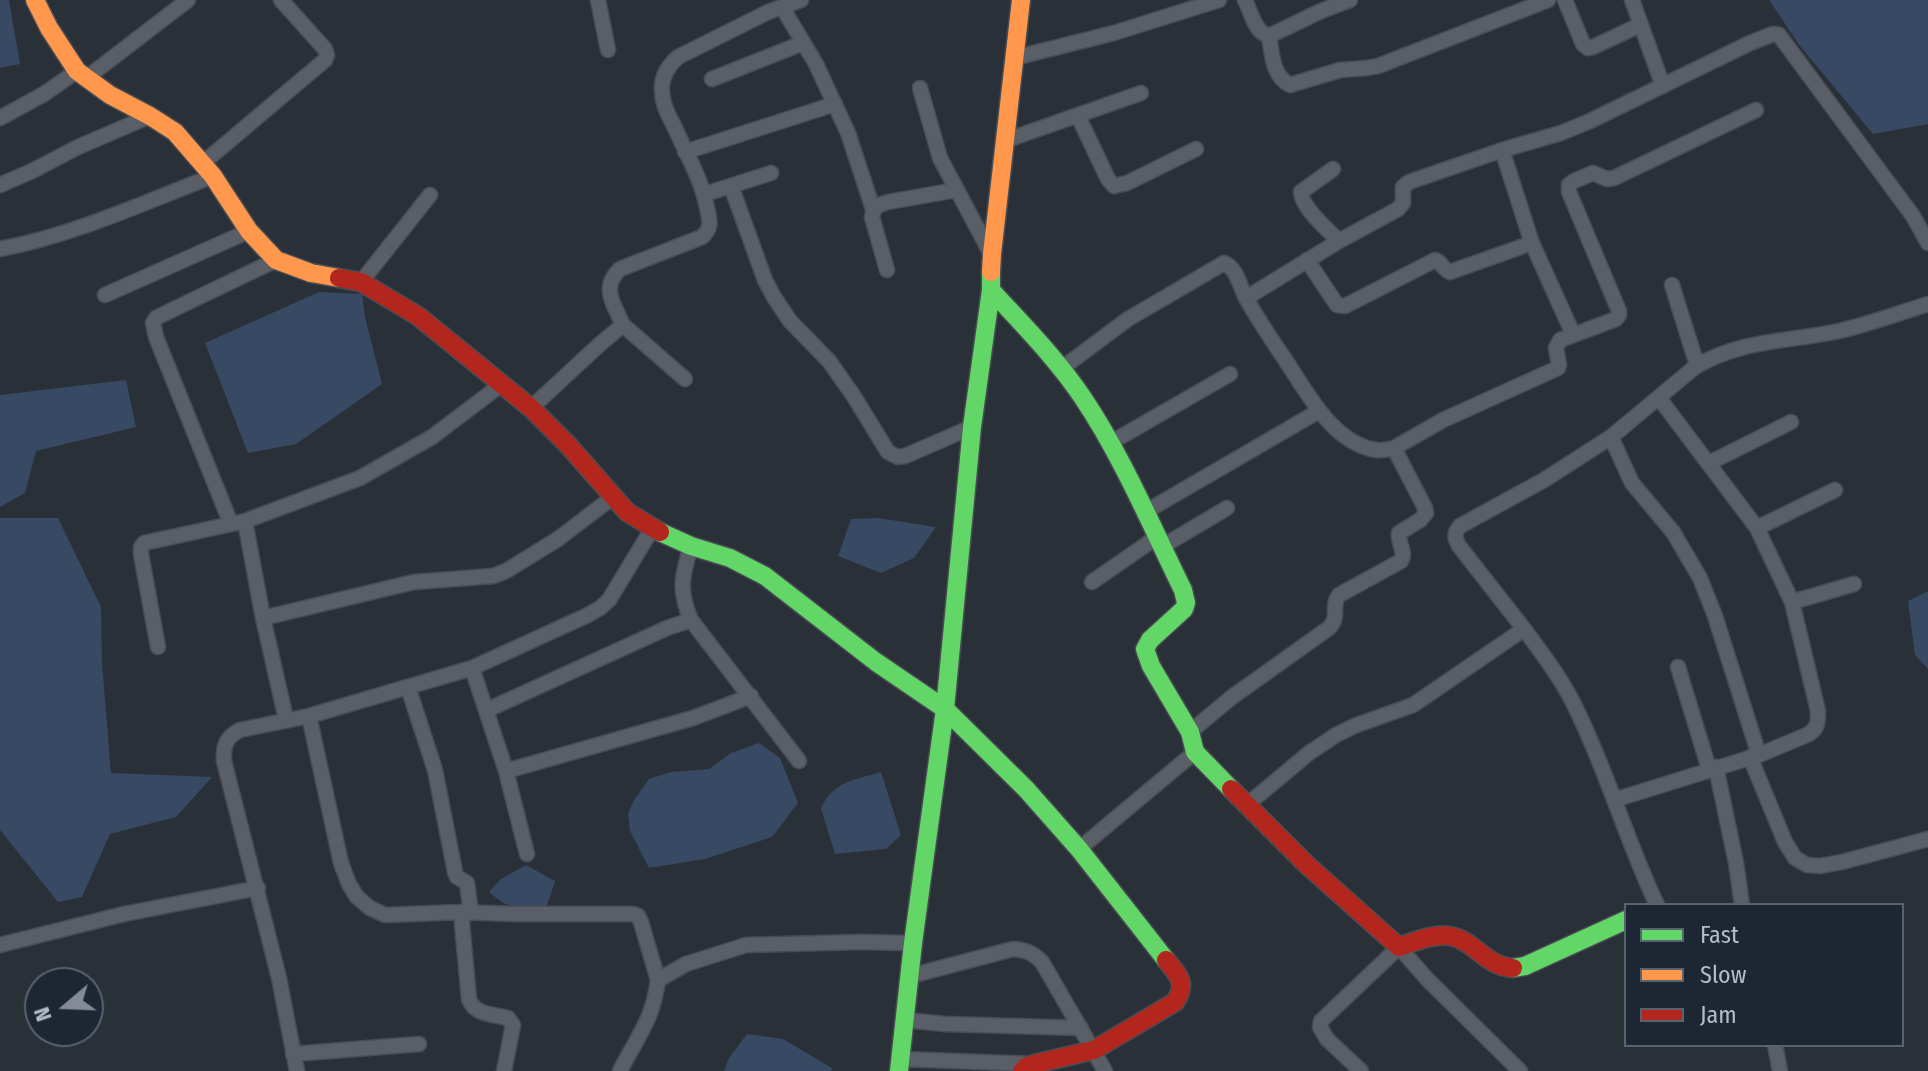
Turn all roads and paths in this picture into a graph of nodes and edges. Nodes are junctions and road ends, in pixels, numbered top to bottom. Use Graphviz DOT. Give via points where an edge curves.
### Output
graph roads {
  1 [pos="35,0"];
  2 [pos="188,0"];
  3 [pos="281,0"];
  4 [pos="598,0"];
  5 [pos="801,0"];
  6 [pos="1021,0"];
  7 [pos="1219,0"];
  8 [pos="1245,0"];
  9 [pos="1350,0"];
  10 [pos="1548,0"];
  11 [pos="1565,0"];
  12 [pos="1632,0"];
  13 [pos="771,6"];
  14 [pos="1318,6"];
  15 [pos="1640,25"];
  16 [pos="1269,36"];
  17 [pos="803,43"];
  18 [pos="608,50"];
  19 [pos="1014,58"];
  20 [pos="81,75"];
  21 [pos="712,79"];
  22 [pos="1663,86"];
  23 [pos="920,88"];
  24 [pos="1141,93"];
  25 [pos="835,104"];
  26 [pos="1756,110"];
  27 [pos="150,116"];
  28 [pos="1078,116"];
  29 [pos="0,118"];
  30 [pos="1004,141"];
  31 [pos="1196,149"];
  32 [pos="1502,150"];
  33 [pos="685,152"];
  34 [pos="1333,169"];
  35 [pos="208,170"];
  36 [pos="771,173"];
  37 [pos="0,185"];
  38 [pos="731,186"];
  39 [pos="956,190"];
  40 [pos="705,194"];
  41 [pos="430,195"];
  42 [pos="873,209"];
  43 [pos="249,231"];
  44 [pos="1339,241"];
  45 [pos="1532,243"];
  46 [pos="1928,243"];
  47 [pos="0,249"];
  48 [pos="992,254"];
  49 [pos="276,260"];
  50 [pos="1307,260"];
  51 [pos="887,270"];
  52 [pos="361,282"];
  53 [pos="1672,285"];
  54 [pos="991,290"];
  55 [pos="105,295"];
  56 [pos="1246,298"];
  57 [pos="1928,304"];
  58 [pos="623,325"];
  59 [pos="1573,334"];
  60 [pos="1697,365"];
  61 [pos="1061,369"];
  62 [pos="1230,374"];
  63 [pos="685,379"];
  64 [pos="502,384"];
  65 [pos="1659,398"];
  66 [pos="531,408"];
  67 [pos="1319,411"];
  68 [pos="1791,422"];
  69 [pos="972,427"];
  70 [pos="1611,437"];
  71 [pos="1110,443"];
  72 [pos="1394,448"];
  73 [pos="1709,463"];
  74 [pos="1835,490"];
  75 [pos="613,497"];
  76 [pos="1227,508"];
  77 [pos="1145,512"];
  78 [pos="238,522"];
  79 [pos="1757,528"];
  80 [pos="652,529"];
  81 [pos="1160,541"];
  82 [pos="691,546"];
  83 [pos="1092,582"];
  84 [pos="1854,584"];
  85 [pos="1792,602"];
  86 [pos="263,618"];
  87 [pos="691,620"];
  88 [pos="1524,629"];
  89 [pos="158,647"];
  90 [pos="1678,667"];
  91 [pos="472,668"];
  92 [pos="408,687"];
  93 [pos="751,696"];
  94 [pos="945,709"];
  95 [pos="487,710"];
  96 [pos="309,716"];
  97 [pos="286,719"];
  98 [pos="1190,732"];
  99 [pos="1195,752"];
  100 [pos="1754,756"];
  101 [pos="799,761"];
  102 [pos="1712,768"];
  103 [pos="506,771"];
  104 [pos="1614,800"];
  105 [pos="1248,804"];
  106 [pos="1928,839"];
  107 [pos="1079,849"];
  108 [pos="527,854"];
  109 [pos="258,888"];
  110 [pos="1656,903"];
  111 [pos="1742,903"];
  112 [pos="466,913"];
  113 [pos="1624,921"];
  114 [pos="913,943"];
  115 [pos="0,945"];
  116 [pos="1399,947"];
  117 [pos="910,976"];
  118 [pos="658,980"];
  119 [pos="905,1020"];
  120 [pos="1081,1028"];
  121 [pos="419,1044"];
  122 [pos="1775,1047"];
  123 [pos="1094,1050"];
  124 [pos="293,1054"];
  125 [pos="900,1065"];
  126 [pos="1028,1068"];
  127 [pos="297,1071"];
  128 [pos="504,1071"];
  129 [pos="620,1071"];
  130 [pos="1105,1071"];
  131 [pos="1361,1071"];
  132 [pos="1520,1071"];
  133 [pos="1780,1071"];
  1 -- 20 [label="street"];
  2 -- 20 [label="street"];
  3 -- 35 [label="street" via="325,49 325,60"];
  4 -- 18 [label="street"];
  5 -- 13 [label="street"];
  6 -- 19 [label="street"];
  7 -- 19 [label="street"];
  8 -- 16 [label="street" via="1259,31"];
  9 -- 14 [label="street"];
  10 -- 16 [label="street" via="1378,66 1340,70 1290,85 1279,78"];
  11 -- 15 [label="street" via="1588,48"];
  12 -- 15 [label="street"];
  13 -- 17 [label="street"];
  13 -- 33 [label="street" via="670,64 662,87 664,104"];
  14 -- 16 [label="street"];
  15 -- 22 [label="street"];
  17 -- 21 [label="street"];
  17 -- 25 [label="street"];
  19 -- 30 [label="street"];
  20 -- 27 [label="street"];
  20 -- 29 [label="street"];
  22 -- 32 [label="street" via="1561,133"];
  22 -- 46 [label="street" via="1750,43 1779,35"];
  23 -- 39 [label="street" via="935,146"];
  24 -- 28 [label="street"];
  25 -- 33 [label="street"];
  25 -- 42 [label="street"];
  26 -- 59 [label="street" via="1614,178 1593,173 1569,185 1619,315"];
  27 -- 35 [label="street" via="175,132"];
  27 -- 37 [label="street"];
  28 -- 30 [label="street"];
  28 -- 31 [label="street" via="1114,186"];
  30 -- 48 [label="street"];
  32 -- 44 [label="street" via="1409,182 1403,187 1402,206"];
  32 -- 45 [label="street"];
  33 -- 40 [label="street"];
  34 -- 44 [label="street" via="1301,195"];
  35 -- 43 [label="street"];
  35 -- 47 [label="street" via="77,229"];
  36 -- 38 [label="street"];
  38 -- 40 [label="street"];
  38 -- 69 [label="street" via="774,297 829,361 888,452 905,456"];
  39 -- 42 [label="street"];
  39 -- 48 [label="street"];
  40 -- 58 [label="street" via="709,231 620,269 609,281"];
  41 -- 52 [label="street"];
  42 -- 51 [label="street"];
  43 -- 49 [label="street"];
  43 -- 55 [label="street"];
  44 -- 50 [label="street"];
  45 -- 50 [label="street" via="1450,272 1435,260 1345,306 1337,305"];
  45 -- 59 [label="street"];
  48 -- 54 [label="street"];
  49 -- 52 [label="street"];
  49 -- 78 [label="street" via="153,323"];
  50 -- 56 [label="street"];
  52 -- 64 [label="street" via="418,316"];
  53 -- 60 [label="street"];
  54 -- 61 [label="street"];
  54 -- 69 [label="street"];
  56 -- 61 [label="street" via="1233,269 1224,263 1128,319"];
  56 -- 67 [label="street"];
  57 -- 60 [label="street" via="1839,331 1744,346"];
  58 -- 63 [label="street"];
  58 -- 66 [label="street"];
  59 -- 72 [label="street" via="1556,344 1558,368"];
  60 -- 65 [label="street"];
  61 -- 71 [label="street"];
  62 -- 71 [label="street"];
  64 -- 66 [label="street"];
  64 -- 78 [label="street" via="432,437 360,478"];
  65 -- 70 [label="street"];
  65 -- 73 [label="street"];
  66 -- 75 [label="street"];
  67 -- 72 [label="street" via="1354,441 1379,451"];
  67 -- 77 [label="street"];
  68 -- 73 [label="street"];
  69 -- 94 [label="street"];
  70 -- 88 [label="street" via="1456,531 1459,546"];
  70 -- 100 [label="street" via="1632,483 1673,532 1700,578"];
  71 -- 77 [label="street"];
  72 -- 98 [label="street" via="1426,513 1399,533 1401,561 1339,595 1329,628"];
  73 -- 79 [label="street"];
  74 -- 79 [label="street"];
  75 -- 80 [label="street"];
  75 -- 86 [label="street" via="558,539 493,576 414,582"];
  76 -- 81 [label="street"];
  77 -- 81 [label="street"];
  78 -- 86 [label="street"];
  78 -- 89 [label="street" via="141,547"];
  79 -- 85 [label="street"];
  80 -- 82 [label="street"];
  80 -- 91 [label="street" via="600,608"];
  81 -- 83 [label="street"];
  81 -- 98 [label="street" via="1186,603 1145,649"];
  82 -- 87 [label="street" via="681,586"];
  82 -- 94 [label="street" via="765,576"];
  84 -- 85 [label="street"];
  85 -- 100 [label="street" via="1818,723 1809,734"];
  86 -- 97 [label="street"];
  87 -- 93 [label="street"];
  87 -- 95 [label="street"];
  88 -- 104 [label="street" via="1575,706"];
  88 -- 105 [label="street" via="1413,705 1336,735"];
  90 -- 102 [label="street"];
  91 -- 92 [label="street"];
  91 -- 95 [label="street"];
  92 -- 96 [label="street"];
  92 -- 112 [label="street" via="435,770 455,872 467,883"];
  93 -- 101 [label="street"];
  93 -- 103 [label="street" via="693,718"];
  94 -- 107 [label="street"];
  94 -- 114 [label="street"];
  95 -- 103 [label="street"];
  96 -- 97 [label="street"];
  96 -- 112 [label="street" via="341,863 357,897 385,915"];
  97 -- 109 [label="street" via="231,734 223,749"];
  98 -- 99 [label="street"];
  99 -- 105 [label="street"];
  99 -- 107 [label="street"];
  100 -- 102 [label="street"];
  100 -- 106 [label="street" via="1785,842 1807,865 1842,862"];
  102 -- 104 [label="street"];
  102 -- 111 [label="street"];
  103 -- 108 [label="street"];
  104 -- 110 [label="street"];
  105 -- 116 [label="street"];
  107 -- 123 [label="street" via="1182,985 1175,1002"];
  109 -- 115 [label="street"];
  109 -- 124 [label="street"];
  112 -- 118 [label="street" via="633,914 641,922"];
  112 -- 128 [label="street" via="471,1005 508,1018 513,1025"];
  113 -- 116 [label="street" via="1514,969 1489,962 1451,936"];
  114 -- 117 [label="street"];
  114 -- 118 [label="street" via="746,945 686,964"];
  116 -- 131 [label="street" via="1321,1021 1322,1033"];
  116 -- 132 [label="street"];
  117 -- 119 [label="street"];
  117 -- 120 [label="street" via="1026,950 1042,962"];
  118 -- 129 [label="street" via="652,1012"];
  119 -- 120 [label="street"];
  119 -- 125 [label="street"];
  120 -- 123 [label="street"];
  121 -- 124 [label="street"];
  122 -- 133 [label="street"];
  123 -- 126 [label="street"];
  123 -- 130 [label="street"];
  124 -- 127 [label="street"];
  125 -- 126 [label="street"];
}
